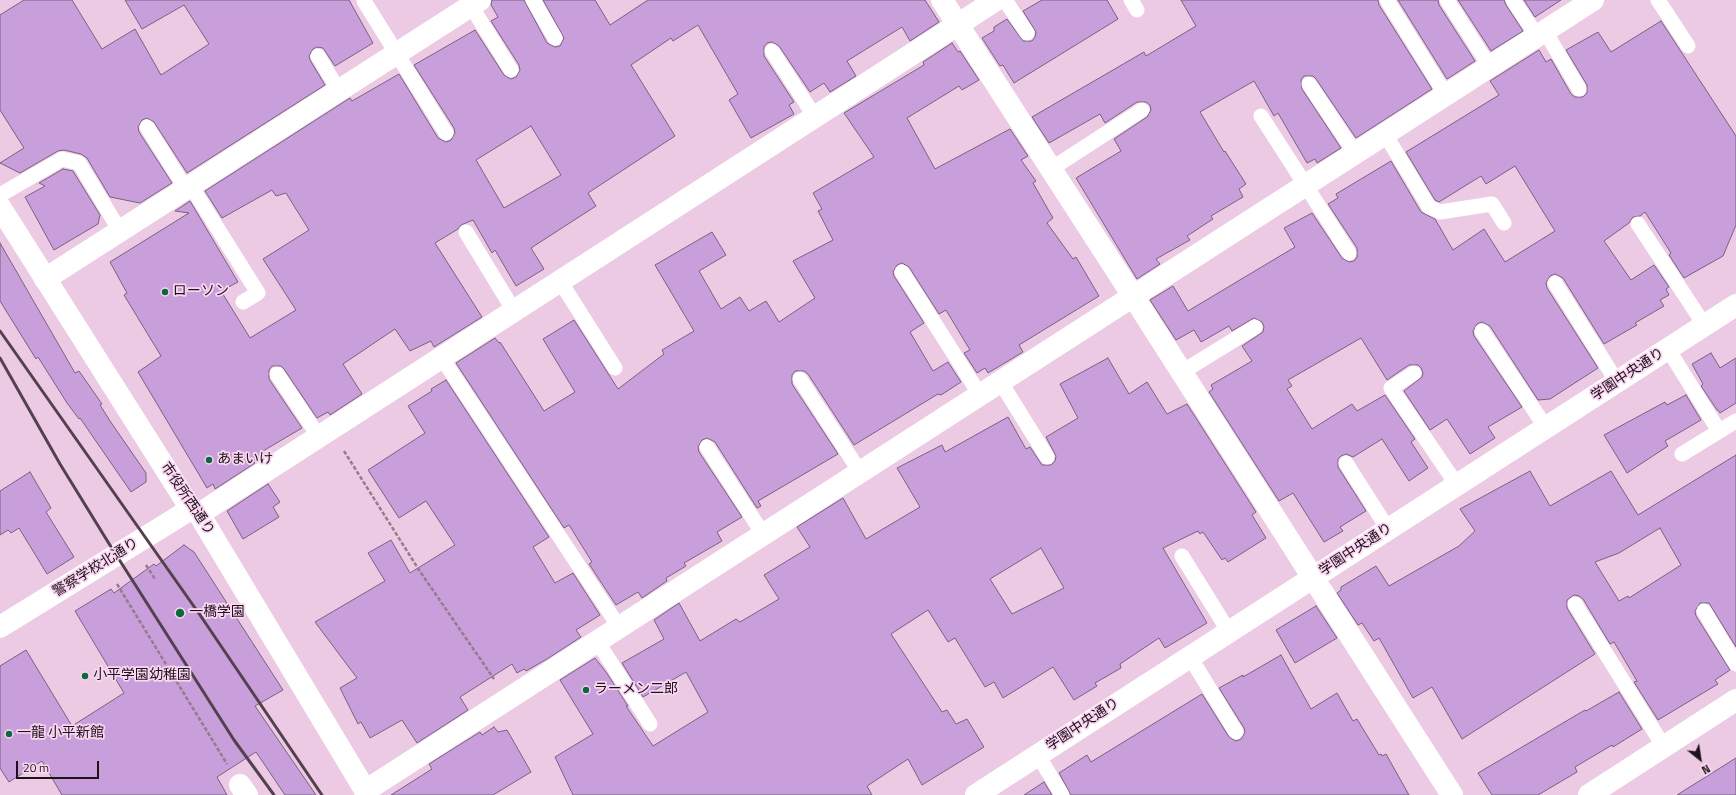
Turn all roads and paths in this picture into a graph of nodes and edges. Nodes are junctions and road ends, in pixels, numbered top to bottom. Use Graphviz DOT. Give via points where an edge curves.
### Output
graph roads {
  1 [pos="533,0"];
  2 [pos="942,0"];
  3 [pos="996,0"];
  4 [pos="1005,0"];
  5 [pos="1387,0"];
  6 [pos="1447,0"];
  7 [pos="1513,0"];
  8 [pos="1594,0"];
  9 [pos="1658,0"];
  10 [pos="364,1"];
  11 [pos="470,4"];
  12 [pos="958,25"];
  13 [pos="1027,33"];
  14 [pos="1541,34"];
  15 [pos="555,38"];
  16 [pos="1688,46"];
  17 [pos="772,51"];
  18 [pos="396,54"];
  19 [pos="318,56"];
  20 [pos="1490,67"];
  21 [pos="511,70"];
  22 [pos="1309,84"];
  23 [pos="1579,89"];
  24 [pos="339,91"];
  25 [pos="1446,95"];
  26 [pos="1142,110"];
  27 [pos="1261,116"];
  28 [pos="815,117"];
  29 [pos="147,127"];
  30 [pos="446,133"];
  31 [pos="1385,134"];
  32 [pos="1355,153"];
  33 [pos="1051,169"];
  34 [pos="1306,186"];
  35 [pos="189,187"];
  36 [pos="0,195"];
  37 [pos="0,207"];
  38 [pos="1504,223"];
  39 [pos="1638,224"];
  40 [pos="120,231"];
  41 [pos="466,232"];
  42 [pos="1349,253"];
  43 [pos="902,272"];
  44 [pos="45,279"];
  45 [pos="560,281"];
  46 [pos="1555,283"];
  47 [pos="1133,296"];
  48 [pos="243,302"];
  49 [pos="1736,305"];
  50 [pos="514,311"];
  51 [pos="1705,326"];
  52 [pos="1255,327"];
  53 [pos="1482,331"];
  54 [pos="1668,349"];
  55 [pos="442,358"];
  56 [pos="614,368"];
  57 [pos="1182,372"];
  58 [pos="1414,373"];
  59 [pos="277,374"];
  60 [pos="800,379"];
  61 [pos="1000,381"];
  62 [pos="1617,382"];
  63 [pos="980,395"];
  64 [pos="1736,421"];
  65 [pos="1546,428"];
  66 [pos="1719,431"];
  67 [pos="325,433"];
  68 [pos="707,447"];
  69 [pos="1682,454"];
  70 [pos="1047,457"];
  71 [pos="1346,463"];
  72 [pos="860,472"];
  73 [pos="1457,485"];
  74 [pos="195,512"];
  75 [pos="1388,529"];
  76 [pos="763,534"];
  77 [pos="1182,556"];
  78 [pos="143,560"];
  79 [pos="113,578"];
  80 [pos="1313,578"];
  81 [pos="155,579"];
  82 [pos="1575,604"];
  83 [pos="1704,611"];
  84 [pos="620,627"];
  85 [pos="0,628"];
  86 [pos="1229,632"];
  87 [pos="597,641"];
  88 [pos="1190,657"];
  89 [pos="1736,664"];
  90 [pos="508,699"];
  91 [pos="1736,700"];
  92 [pos="650,724"];
  93 [pos="1236,732"];
  94 [pos="1664,747"];
  95 [pos="1038,755"];
  96 [pos="243,790"];
  97 [pos="366,793"];
  98 [pos="976,795"];
  99 [pos="1062,795"];
  100 [pos="1452,795"];
  101 [pos="1589,795"];
  1 -- 15 [label="lane"];
  2 -- 12 [label="street"];
  3 -- 12 [label="street, 警察学校北通り"];
  4 -- 13 [label="lane"];
  5 -- 25 [label="lane"];
  6 -- 20 [label="lane"];
  7 -- 14 [label="lane"];
  8 -- 14 [label="street"];
  9 -- 16 [label="lane"];
  10 -- 18 [label="lane"];
  11 -- 18 [label="street"];
  11 -- 21 [label="lane"];
  12 -- 28 [label="street, 警察学校北通り"];
  12 -- 33 [label="street"];
  14 -- 20 [label="street"];
  14 -- 23 [label="lane"];
  17 -- 28 [label="lane"];
  18 -- 24 [label="street"];
  18 -- 30 [label="lane"];
  19 -- 24 [label="lane"];
  20 -- 25 [label="street"];
  22 -- 32 [label="lane"];
  24 -- 35 [label="street"];
  25 -- 31 [label="street"];
  26 -- 33 [label="lane"];
  27 -- 34 [label="lane"];
  28 -- 45 [label="street, 警察学校北通り"];
  29 -- 35 [label="lane"];
  31 -- 32 [label="street"];
  31 -- 38 [label="lane" via="1429,207 1440,212 1492,204"];
  32 -- 34 [label="street"];
  33 -- 47 [label="street"];
  34 -- 42 [label="lane"];
  34 -- 47 [label="street"];
  35 -- 40 [label="street"];
  35 -- 48 [label="lane" via="258,293"];
  36 -- 40 [label="lane" via="62,159 79,162"];
  37 -- 44 [label="street, 市役所西通り"];
  39 -- 51 [label="lane"];
  40 -- 44 [label="street"];
  41 -- 50 [label="lane"];
  43 -- 63 [label="lane"];
  44 -- 74 [label="street, 市役所西通り"];
  45 -- 50 [label="street, 警察学校北通り"];
  45 -- 56 [label="lane"];
  46 -- 62 [label="lane"];
  47 -- 57 [label="street"];
  47 -- 61 [label="street"];
  49 -- 51 [label="street, 学園中央通り"];
  50 -- 55 [label="street, 警察学校北通り"];
  51 -- 54 [label="street, 学園中央通り"];
  52 -- 57 [label="lane"];
  53 -- 65 [label="lane"];
  54 -- 62 [label="street, 学園中央通り"];
  54 -- 66 [label="lane"];
  55 -- 67 [label="street, 警察学校北通り"];
  55 -- 84 [label="lane"];
  57 -- 80 [label="street"];
  58 -- 73 [label="lane" via="1390,388"];
  59 -- 67 [label="lane"];
  60 -- 72 [label="lane"];
  61 -- 63 [label="street"];
  61 -- 70 [label="lane"];
  62 -- 65 [label="street, 学園中央通り"];
  63 -- 72 [label="street"];
  64 -- 66 [label="lane"];
  65 -- 73 [label="street, 学園中央通り"];
  66 -- 69 [label="lane"];
  67 -- 74 [label="street, 警察学校北通り"];
  67 -- 90 [label="path"];
  68 -- 76 [label="lane"];
  71 -- 75 [label="lane"];
  72 -- 76 [label="street"];
  73 -- 75 [label="street, 学園中央通り"];
  74 -- 85 [label="street, 警察学校北通り"];
  74 -- 97 [label="street, 市役所西通り"];
  75 -- 80 [label="street, 学園中央通り"];
  76 -- 84 [label="street"];
  77 -- 86 [label="lane"];
  78 -- 81 [label="path"];
  79 -- 96 [label="path"];
  80 -- 86 [label="street, 学園中央通り"];
  80 -- 100 [label="street"];
  82 -- 94 [label="lane"];
  83 -- 89 [label="lane"];
  84 -- 87 [label="street"];
  86 -- 88 [label="street, 学園中央通り"];
  87 -- 90 [label="street"];
  87 -- 92 [label="lane"];
  88 -- 93 [label="lane"];
  88 -- 95 [label="street, 学園中央通り"];
  90 -- 97 [label="street"];
  91 -- 94 [label="street"];
  94 -- 101 [label="street"];
  95 -- 98 [label="street, 学園中央通り"];
  95 -- 99 [label="lane"];
}
